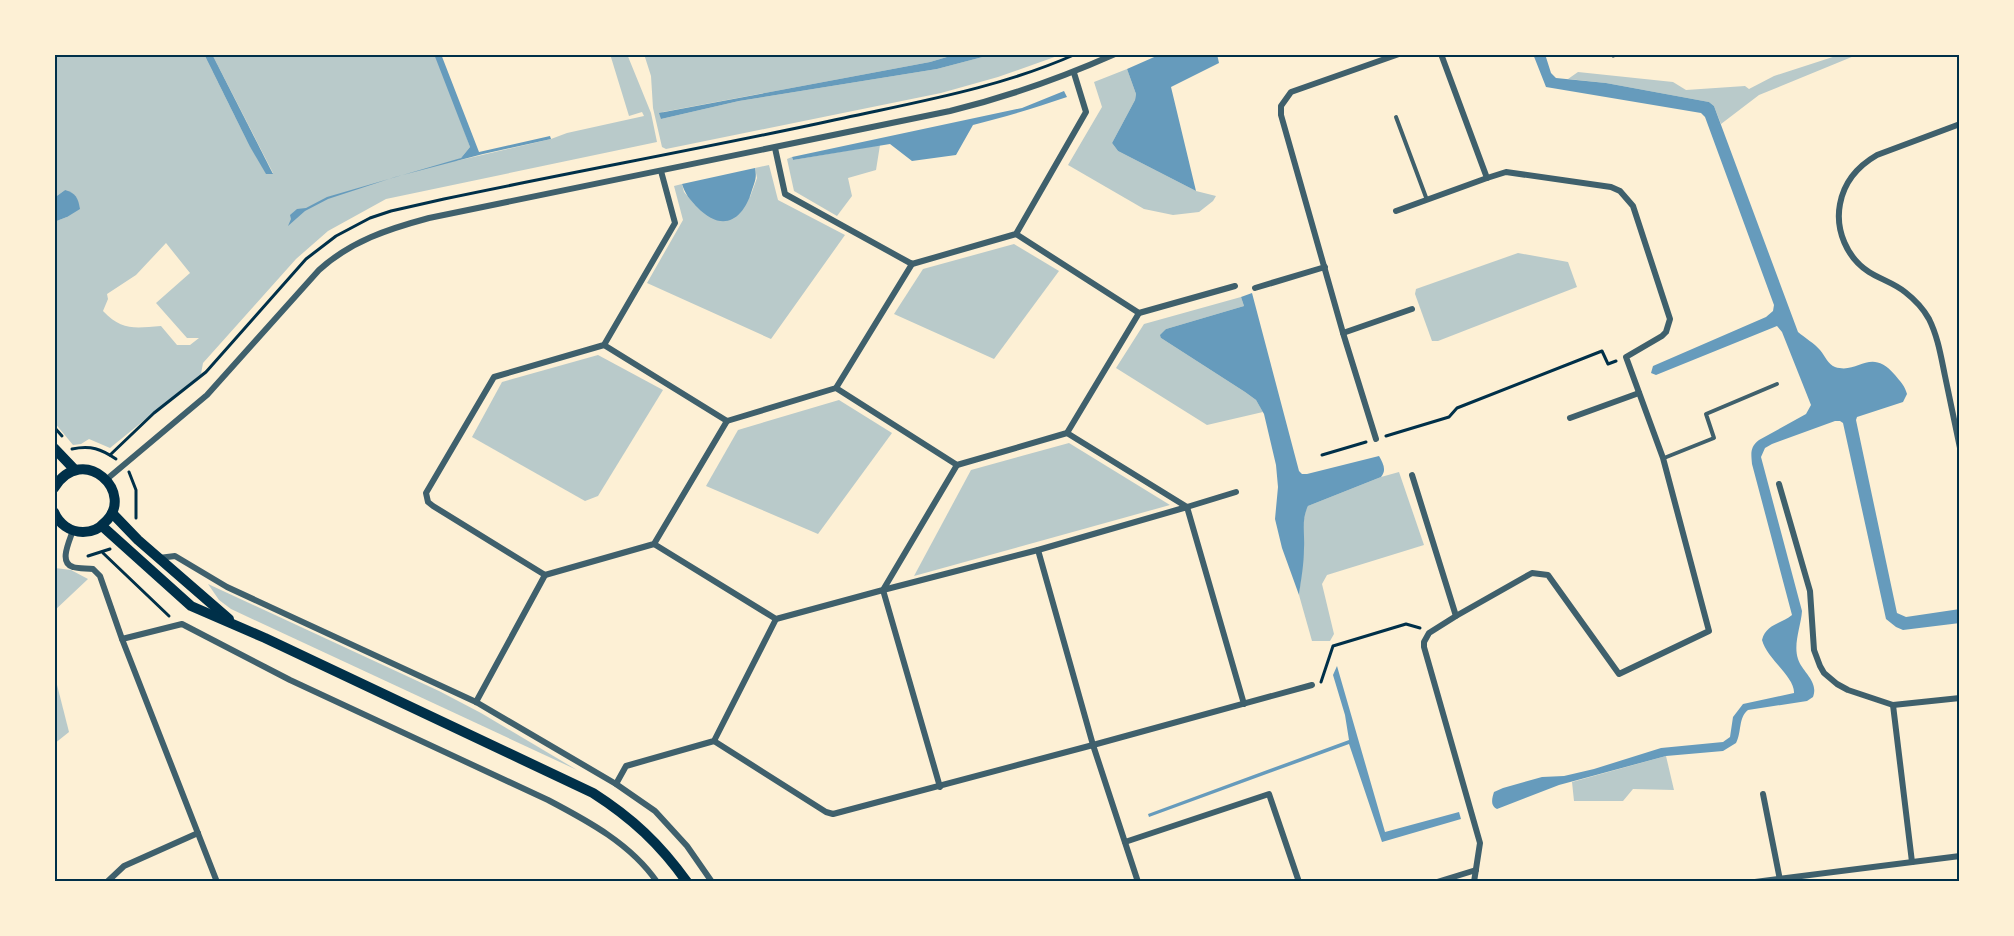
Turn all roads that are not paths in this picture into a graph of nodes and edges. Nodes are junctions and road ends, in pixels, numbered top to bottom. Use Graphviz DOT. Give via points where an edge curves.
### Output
graph roads {
  1 [pos="1115,54"];
  2 [pos="1399,54"];
  3 [pos="1442,54"];
  4 [pos="1074,73"];
  5 [pos="1396,117"];
  6 [pos="1960,124"];
  7 [pos="775,148"];
  8 [pos="661,171"];
  9 [pos="1487,178"];
  10 [pos="1427,200"];
  11 [pos="1396,211"];
  12 [pos="1016,234"];
  13 [pos="912,264"];
  14 [pos="1325,267"];
  15 [pos="1235,286"];
  16 [pos="1255,288"];
  17 [pos="1412,309"];
  18 [pos="1139,313"];
  19 [pos="1343,333"];
  20 [pos="604,345"];
  21 [pos="1777,384"];
  22 [pos="836,388"];
  23 [pos="1639,393"];
  24 [pos="1570,418"];
  25 [pos="727,421"];
  26 [pos="1067,434"];
  27 [pos="1376,439"];
  28 [pos="1960,448"];
  29 [pos="57,451"];
  30 [pos="1663,458"];
  31 [pos="957,465"];
  32 [pos="75,470"];
  33 [pos="1412,475"];
  34 [pos="107,479"];
  35 [pos="56,480"];
  36 [pos="1779,483"];
  37 [pos="1236,492"];
  38 [pos="1187,507"];
  39 [pos="54,512"];
  40 [pos="112,513"];
  41 [pos="102,526"];
  42 [pos="73,530"];
  43 [pos="654,543"];
  44 [pos="1038,550"];
  45 [pos="159,558"];
  46 [pos="545,575"];
  47 [pos="883,590"];
  48 [pos="1456,616"];
  49 [pos="776,619"];
  50 [pos="236,625"];
  51 [pos="122,639"];
  52 [pos="1312,685"];
  53 [pos="1960,698"];
  54 [pos="477,702"];
  55 [pos="1244,704"];
  56 [pos="1893,705"];
  57 [pos="714,741"];
  58 [pos="1093,746"];
  59 [pos="616,784"];
  60 [pos="940,787"];
  61 [pos="1763,794"];
  62 [pos="198,833"];
  63 [pos="1125,842"];
  64 [pos="1960,856"];
  65 [pos="1912,862"];
  66 [pos="1476,870"];
  67 [pos="1780,880"];
  68 [pos="106,882"];
  69 [pos="217,882"];
  70 [pos="657,882"];
  71 [pos="687,882"];
  72 [pos="712,882"];
  73 [pos="1138,882"];
  74 [pos="1299,882"];
  75 [pos="1437,882"];
  76 [pos="1474,882"];
  77 [pos="1755,882"];
  1 -- 4 [label="street"];
  2 -- 14 [label="street" via="1291,92 1281,106"];
  3 -- 9 [label="street"];
  4 -- 7 [label="street" via="959,109"];
  4 -- 12 [label="street" via="1086,112"];
  5 -- 10 [label="lane"];
  6 -- 28 [label="street" via="1866,161 1851,177 1839,210 1841,233 1856,261 1904,291 1929,320 1939,345"];
  7 -- 8 [label="street"];
  7 -- 13 [label="street" via="785,194"];
  8 -- 20 [label="street" via="675,223"];
  8 -- 34 [label="street" via="429,218 363,239 319,270 197,404"];
  9 -- 10 [label="street"];
  9 -- 23 [label="street" via="1517,173 1611,187 1628,198 1670,319 1662,336 1626,357"];
  10 -- 11 [label="street"];
  12 -- 13 [label="street"];
  12 -- 18 [label="street"];
  13 -- 22 [label="street"];
  14 -- 16 [label="street"];
  14 -- 19 [label="street"];
  15 -- 18 [label="street"];
  17 -- 19 [label="street"];
  18 -- 26 [label="street"];
  19 -- 27 [label="street"];
  20 -- 25 [label="street"];
  20 -- 46 [label="street" via="494,377 426,493 433,506"];
  21 -- 30 [label="lane" via="1706,414 1714,438"];
  22 -- 25 [label="street"];
  22 -- 31 [label="street"];
  23 -- 24 [label="street"];
  23 -- 30 [label="street"];
  25 -- 43 [label="street"];
  26 -- 31 [label="street"];
  26 -- 38 [label="street"];
  29 -- 32 [label="main road"];
  30 -- 48 [label="street" via="1709,631 1619,674 1548,575 1532,573"];
  31 -- 47 [label="street"];
  32 -- 34 [label="main road" via="92,470"];
  32 -- 35 [label="main road"];
  33 -- 48 [label="street"];
  34 -- 40 [label="main road" via="115,502"];
  36 -- 56 [label="street" via="1810,591 1812,641 1820,666 1837,684"];
  37 -- 38 [label="street"];
  38 -- 44 [label="street"];
  38 -- 55 [label="street"];
  39 -- 42 [label="main road" via="64,526"];
  40 -- 41 [label="main road"];
  40 -- 45 [label="main road"];
  41 -- 42 [label="main road" via="93,531"];
  41 -- 50 [label="main road" via="191,606"];
  42 -- 51 [label="street" via="66,562 72,567 97,571"];
  43 -- 46 [label="street"];
  43 -- 49 [label="street"];
  44 -- 47 [label="street"];
  44 -- 58 [label="street"];
  45 -- 50 [label="main road"];
  45 -- 54 [label="street" via="175,556 227,587"];
  46 -- 54 [label="street"];
  47 -- 49 [label="street"];
  47 -- 60 [label="street"];
  48 -- 66 [label="street" via="1429,633 1424,647 1480,843"];
  49 -- 57 [label="street"];
  50 -- 71 [label="main road" via="593,794 648,834"];
  51 -- 62 [label="street"];
  51 -- 70 [label="street" via="182,624 290,680 580,817 635,857"];
  52 -- 55 [label="street"];
  53 -- 56 [label="street"];
  54 -- 59 [label="street"];
  55 -- 58 [label="street"];
  56 -- 65 [label="street"];
  57 -- 59 [label="street" via="626,766"];
  57 -- 60 [label="street" via="833,814"];
  58 -- 60 [label="street"];
  58 -- 63 [label="street"];
  59 -- 72 [label="street" via="655,812 687,846"];
  61 -- 67 [label="street"];
  62 -- 68 [label="street" via="124,866"];
  62 -- 69 [label="street"];
  63 -- 73 [label="street"];
  63 -- 74 [label="street" via="1269,794"];
  64 -- 65 [label="street"];
  65 -- 67 [label="street"];
  66 -- 75 [label="street"];
  66 -- 76 [label="street"];
  67 -- 77 [label="street"];
}
